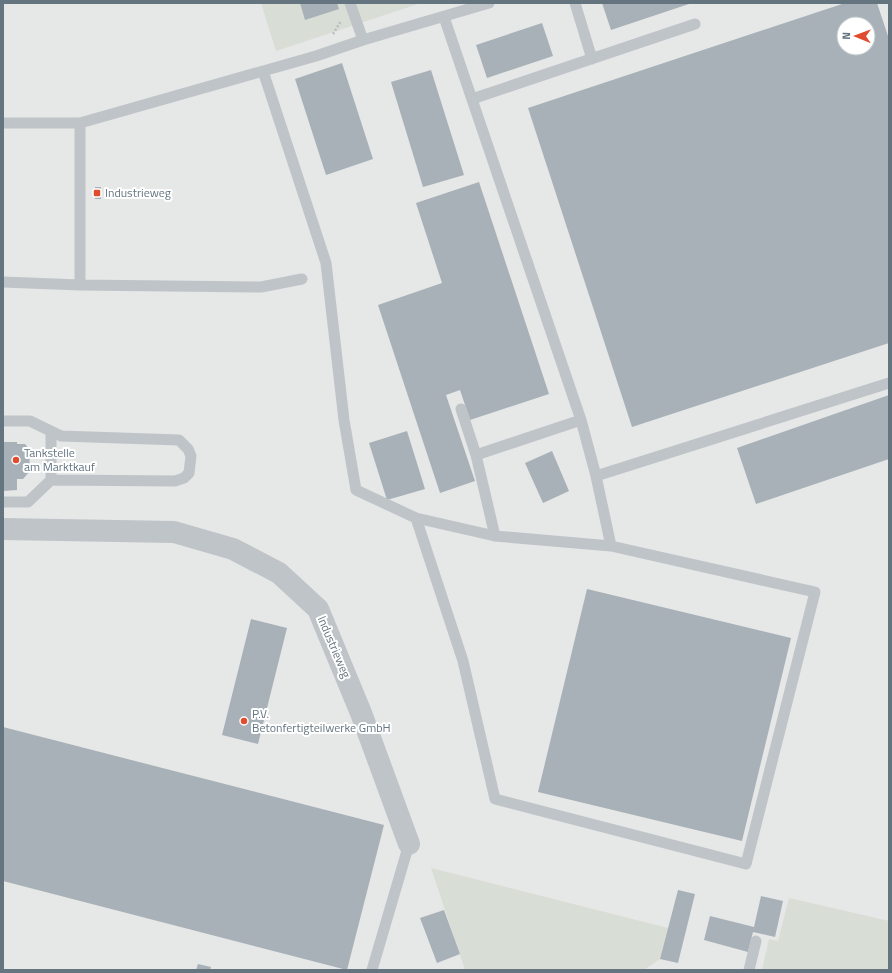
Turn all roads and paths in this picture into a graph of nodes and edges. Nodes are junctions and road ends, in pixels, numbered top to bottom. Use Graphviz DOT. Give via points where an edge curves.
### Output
graph roads {
  1 [pos="489,3"];
  2 [pos="575,3"];
  3 [pos="350,4"];
  4 [pos="444,17"];
  5 [pos="696,24"];
  6 [pos="363,40"];
  7 [pos="335,49"];
  8 [pos="592,59"];
  9 [pos="263,71"];
  10 [pos="472,99"];
  11 [pos="80,122"];
  12 [pos="3,123"];
  13 [pos="302,279"];
  14 [pos="3,282"];
  15 [pos="80,285"];
  16 [pos="889,383"];
  17 [pos="461,409"];
  18 [pos="581,420"];
  19 [pos="3,421"];
  20 [pos="51,431"];
  21 [pos="476,455"];
  22 [pos="596,476"];
  23 [pos="51,480"];
  24 [pos="3,502"];
  25 [pos="416,518"];
  26 [pos="3,529"];
  27 [pos="495,536"];
  28 [pos="611,546"];
  29 [pos="409,844"];
  30 [pos="756,941"];
  31 [pos="372,970"];
  32 [pos="749,970"];
  1 -- 4 [label="lane"];
  2 -- 8 [label="lane"];
  3 -- 6 [label="lane"];
  3 -- 7 [label="path" via="331,37"];
  4 -- 6 [label="lane"];
  4 -- 10 [label="lane"];
  5 -- 8 [label="lane"];
  6 -- 7 [label="lane"];
  7 -- 9 [label="lane"];
  8 -- 10 [label="lane"];
  9 -- 11 [label="lane"];
  9 -- 25 [label="lane" via="326,263 344,420 356,490"];
  10 -- 18 [label="lane"];
  11 -- 12 [label="lane"];
  11 -- 15 [label="lane"];
  13 -- 15 [label="lane" via="261,287"];
  14 -- 15 [label="lane"];
  16 -- 22 [label="lane"];
  17 -- 21 [label="lane"];
  18 -- 21 [label="lane"];
  18 -- 22 [label="lane"];
  19 -- 20 [label="lane" via="30,420"];
  20 -- 23 [label="lane"];
  20 -- 23 [label="lane" via="61,436 179,440 191,456 189,473 175,481"];
  21 -- 27 [label="lane"];
  22 -- 28 [label="lane"];
  23 -- 24 [label="lane" via="28,502"];
  25 -- 27 [label="lane"];
  25 -- 28 [label="lane" via="462,661 495,799 746,864 815,592"];
  26 -- 29 [label="street, Industrieweg" via="174,532 233,548 279,573 318,608 361,713"];
  27 -- 28 [label="lane"];
  29 -- 31 [label="lane"];
  30 -- 32 [label="lane"];
}
